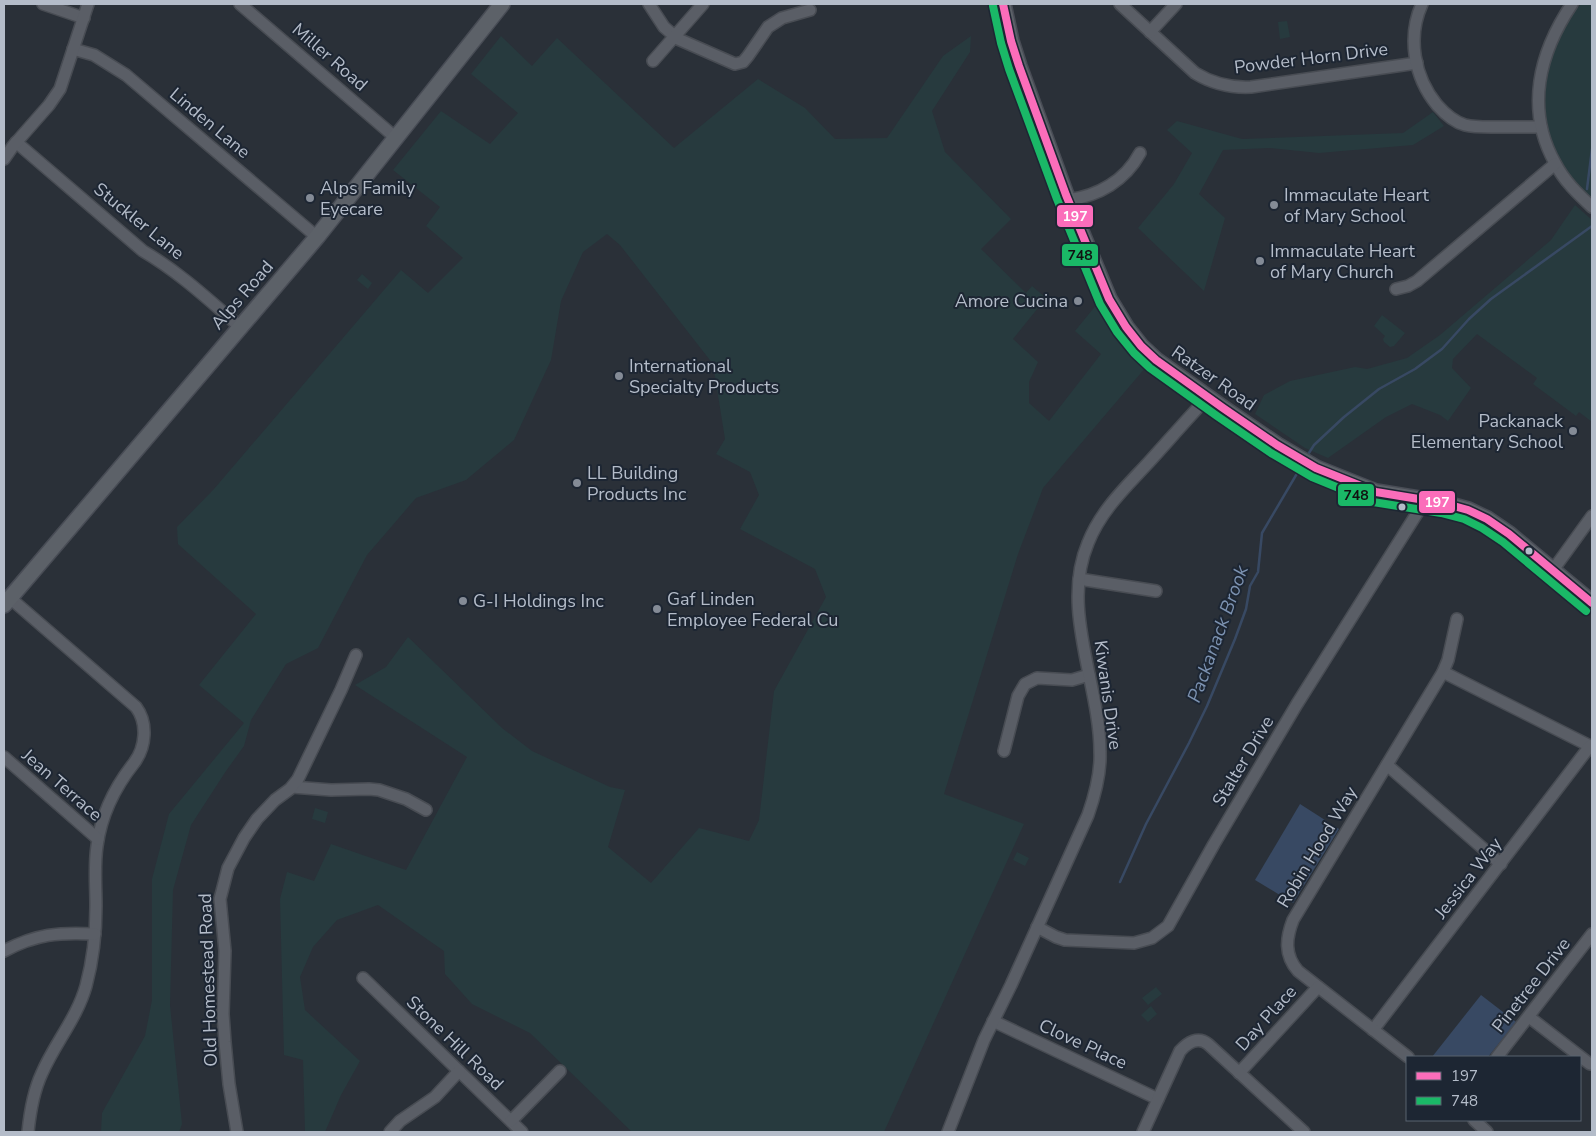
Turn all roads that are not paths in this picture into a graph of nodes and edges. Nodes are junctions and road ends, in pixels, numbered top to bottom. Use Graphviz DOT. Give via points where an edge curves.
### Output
graph roads {
  1 [pos="43,4"];
  2 [pos="88,4"];
  3 [pos="240,4"];
  4 [pos="502,4"];
  5 [pos="649,4"];
  6 [pos="703,4"];
  7 [pos="1003,4"];
  8 [pos="1120,4"];
  9 [pos="1176,4"];
  10 [pos="1422,4"];
  11 [pos="1572,4"];
  12 [pos="810,10"];
  13 [pos="84,18"];
  14 [pos="1150,32"];
  15 [pos="674,36"];
  16 [pos="73,49"];
  17 [pos="653,61"];
  18 [pos="1417,63"];
  19 [pos="1541,127"];
  20 [pos="396,138"];
  21 [pos="16,142"];
  22 [pos="1140,153"];
  23 [pos="4,159"];
  24 [pos="1555,164"];
  25 [pos="1068,200"];
  26 [pos="1592,207"];
  27 [pos="317,237"];
  28 [pos="1396,289"];
  29 [pos="240,327"];
  30 [pos="1208,397"];
  31 [pos="1426,500"];
  32 [pos="1592,516"];
  33 [pos="1553,570"];
  34 [pos="1079,579"];
  35 [pos="1156,591"];
  36 [pos="7,601"];
  37 [pos="1592,603"];
  38 [pos="1457,619"];
  39 [pos="356,655"];
  40 [pos="1443,672"];
  41 [pos="1089,675"];
  42 [pos="1591,747"];
  43 [pos="1004,751"];
  44 [pos="6,764"];
  45 [pos="1387,765"];
  46 [pos="292,787"];
  47 [pos="426,810"];
  48 [pos="98,839"];
  49 [pos="1501,864"];
  50 [pos="1037,927"];
  51 [pos="95,934"];
  52 [pos="1592,934"];
  53 [pos="4,951"];
  54 [pos="363,978"];
  55 [pos="1318,987"];
  56 [pos="1529,1017"];
  57 [pos="993,1021"];
  58 [pos="1373,1030"];
  59 [pos="1407,1056"];
  60 [pos="1498,1056"];
  61 [pos="1580,1056"];
  62 [pos="1581,1057"];
  63 [pos="1590,1064"];
  64 [pos="459,1071"];
  65 [pos="560,1071"];
  66 [pos="1239,1073"];
  67 [pos="1158,1099"];
  68 [pos="511,1121"];
  69 [pos="1475,1121"];
  70 [pos="28,1132"];
  71 [pos="237,1132"];
  72 [pos="390,1132"];
  73 [pos="522,1132"];
  74 [pos="948,1132"];
  75 [pos="1143,1132"];
  76 [pos="1304,1132"];
  77 [pos="1486,1132"];
  1 -- 13 [label="street"];
  2 -- 13 [label="street"];
  3 -- 20 [label="street, Miller Road"];
  4 -- 20 [label="main road, Alps Road"];
  5 -- 15 [label="street"];
  6 -- 15 [label="street"];
  7 -- 25 [label="main road, Ratzer Road" via="1019,66"];
  8 -- 14 [label="street, Powder Horn Drive"];
  9 -- 14 [label="street"];
  10 -- 18 [label="street" via="1414,36"];
  11 -- 19 [label="street" via="1553,34 1543,64 1538,96"];
  12 -- 15 [label="street" via="782,18 768,27 743,62 734,64"];
  13 -- 16 [label="street"];
  14 -- 18 [label="street, Powder Horn Drive" via="1195,73 1217,84 1238,88"];
  15 -- 17 [label="street"];
  16 -- 21 [label="street" via="60,89"];
  16 -- 27 [label="street, Linden Lane" via="94,55 126,75"];
  18 -- 19 [label="street" via="1432,98 1458,122 1471,126"];
  19 -- 24 [label="street"];
  20 -- 27 [label="main road, Alps Road"];
  21 -- 23 [label="street"];
  21 -- 29 [label="street, Stuckler Lane" via="143,251 196,289"];
  22 -- 25 [label="street" via="1112,184 1091,196"];
  24 -- 26 [label="street"];
  24 -- 28 [label="street" via="1417,281"];
  25 -- 30 [label="main road, Ratzer Road" via="1109,299 1126,327 1156,360"];
  27 -- 29 [label="main road, Alps Road"];
  29 -- 36 [label="main road, Alps Road"];
  30 -- 31 [label="main road, Ratzer Road" via="1277,445 1334,476 1376,492"];
  30 -- 34 [label="street, Kiwanis Drive" via="1102,516 1087,544"];
  31 -- 33 [label="main road, Ratzer Road" via="1468,510 1490,521"];
  31 -- 50 [label="street, Stalter Drive" via="1297,704 1168,926 1152,938 1134,944 1062,939"];
  32 -- 33 [label="street"];
  33 -- 37 [label="main road, Ratzer Road"];
  34 -- 35 [label="street"];
  34 -- 41 [label="street, Kiwanis Drive" via="1078,607"];
  36 -- 48 [label="street" via="130,701 142,717 142,746 137,759 118,785"];
  38 -- 40 [label="street, Robin Hood Way"];
  39 -- 46 [label="street, Old Homestead Road"];
  40 -- 42 [label="street"];
  40 -- 45 [label="street, Robin Hood Way"];
  41 -- 43 [label="street" via="1072,680 1038,678 1025,684 1018,696"];
  41 -- 50 [label="street, Kiwanis Drive" via="1099,734 1098,780 1088,815"];
  42 -- 49 [label="street, Jessica Way"];
  44 -- 48 [label="street, Jean Terrace"];
  45 -- 49 [label="street"];
  45 -- 55 [label="street, Robin Hood Way" via="1289,930 1287,948 1292,965"];
  46 -- 47 [label="street" via="369,788 406,799"];
  46 -- 71 [label="street, Old Homestead Road" via="257,819 244,838 228,868 220,899 225,951 225,1042"];
  48 -- 51 [label="street"];
  49 -- 58 [label="street, Jessica Way"];
  50 -- 57 [label="street, Kiwanis Drive"];
  51 -- 53 [label="street" via="50,934"];
  51 -- 70 [label="street" via="81,1002 42,1073 31,1103"];
  52 -- 56 [label="street, Pinetree Drive"];
  54 -- 64 [label="street, Stone Hill Road"];
  55 -- 58 [label="street, Robin Hood Way"];
  55 -- 66 [label="street, Day Place"];
  56 -- 60 [label="street, Pinetree Drive"];
  56 -- 61 [label="street"];
  57 -- 67 [label="street, Clove Place"];
  57 -- 74 [label="street, Kiwanis Drive"];
  58 -- 59 [label="street, Robin Hood Way"];
  62 -- 63 [label="street"];
  64 -- 68 [label="street, Stone Hill Road"];
  64 -- 72 [label="street" via="435,1096"];
  65 -- 68 [label="street"];
  66 -- 67 [label="street" via="1208,1044 1195,1040 1180,1051"];
  66 -- 76 [label="street"];
  67 -- 75 [label="street"];
  68 -- 73 [label="street, Stone Hill Road"];
  69 -- 77 [label="street"];
}
